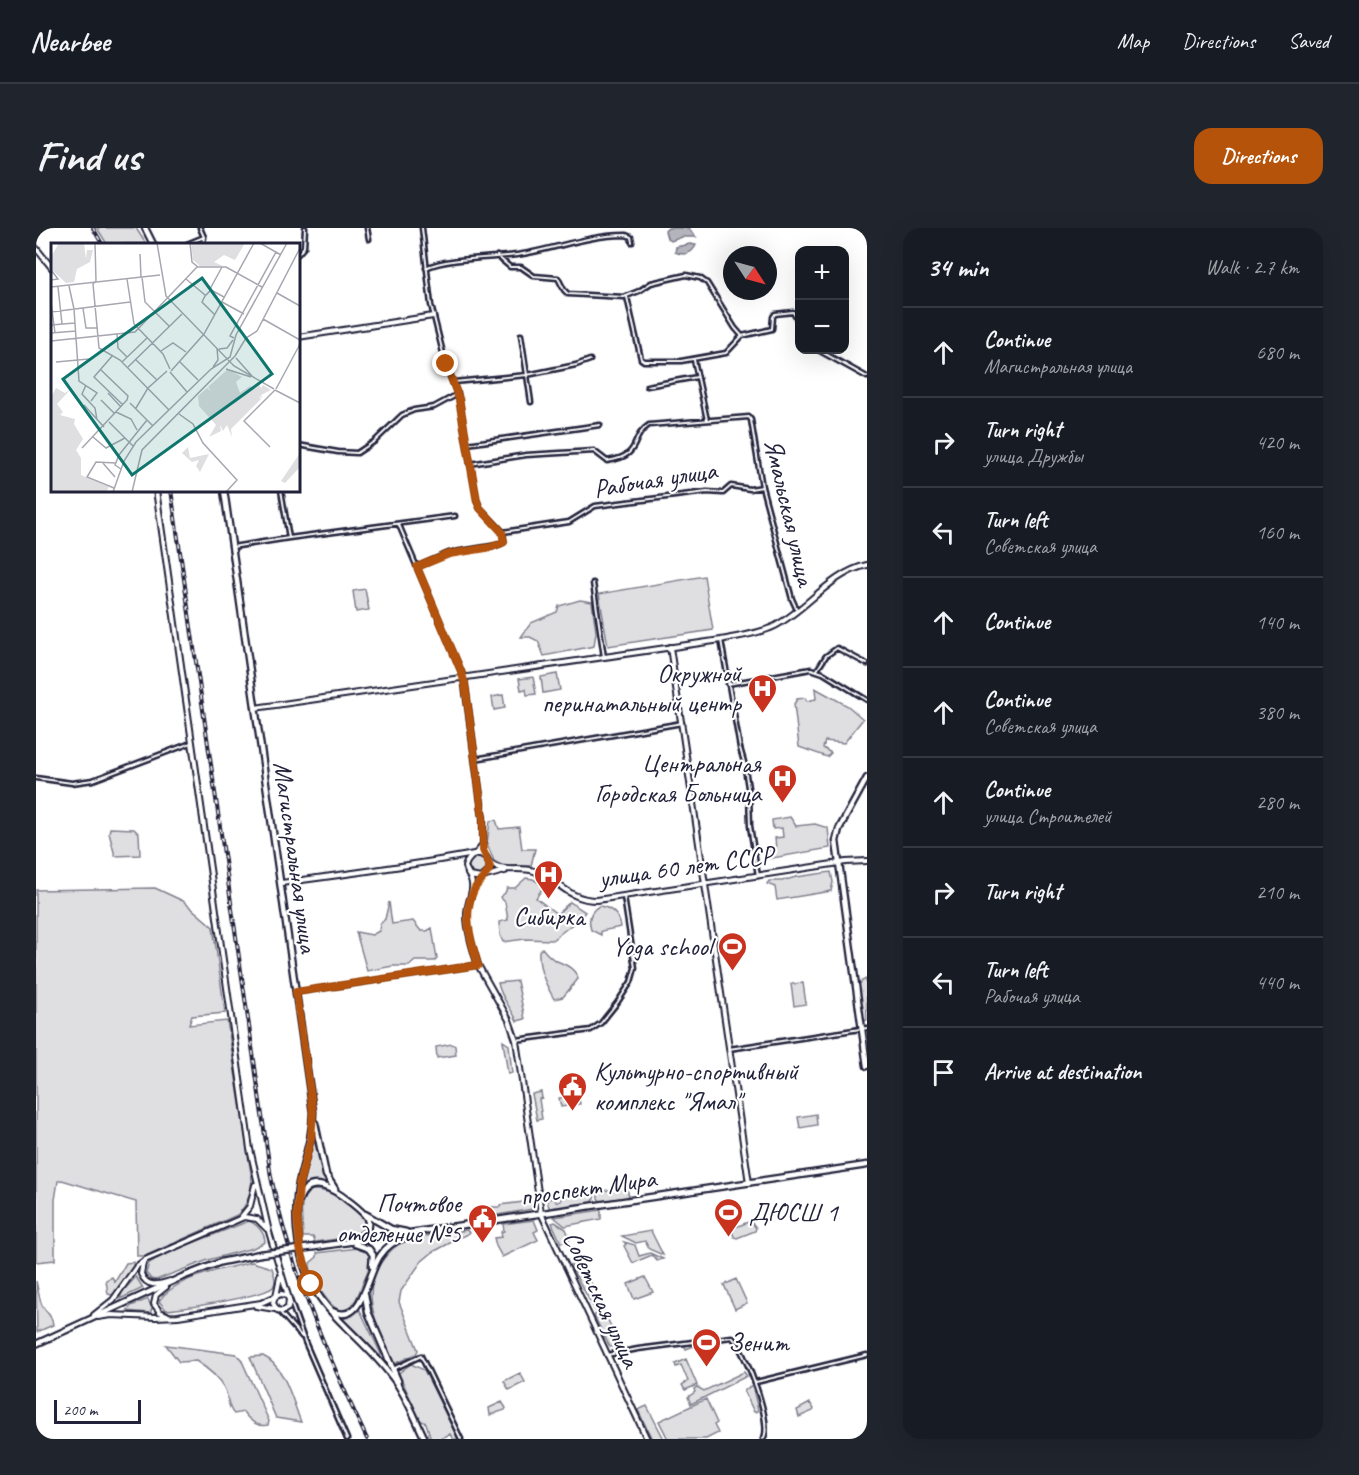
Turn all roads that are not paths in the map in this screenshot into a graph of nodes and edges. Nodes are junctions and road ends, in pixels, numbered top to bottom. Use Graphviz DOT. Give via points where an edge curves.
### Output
graph roads {
  1 [pos="145,228"];
  2 [pos="200,228"];
  3 [pos="306,228"];
  4 [pos="368,228"];
  5 [pos="422,228"];
  6 [pos="204,237"];
  7 [pos="369,239"];
  8 [pos="632,242"];
  9 [pos="152,243"];
  10 [pos="189,243"];
  11 [pos="203,243"];
  12 [pos="36,248"];
  13 [pos="300,252"];
  14 [pos="497,256"];
  15 [pos="51,267"];
  16 [pos="426,268"];
  17 [pos="626,296"];
  18 [pos="434,316"];
  19 [pos="795,316"];
  20 [pos="521,335"];
  21 [pos="742,336"];
  22 [pos="300,337"];
  23 [pos="825,354"];
  24 [pos="590,360"];
  25 [pos="694,360"];
  26 [pos="527,375"];
  27 [pos="698,377"];
  28 [pos="867,378"];
  29 [pos="454,383"];
  30 [pos="647,386"];
  31 [pos="458,394"];
  32 [pos="531,402"];
  33 [pos="707,420"];
  34 [pos="600,425"];
  35 [pos="467,444"];
  36 [pos="300,445"];
  37 [pos="470,464"];
  38 [pos="762,487"];
  39 [pos="156,492"];
  40 [pos="224,492"];
  41 [pos="281,492"];
  42 [pos="456,516"];
  43 [pos="399,524"];
  44 [pos="502,532"];
  45 [pos="289,538"];
  46 [pos="232,547"];
  47 [pos="867,565"];
  48 [pos="417,567"];
  49 [pos="593,583"];
  50 [pos="797,610"];
  51 [pos="721,640"];
  52 [pos="670,647"];
  53 [pos="604,657"];
  54 [pos="867,664"];
  55 [pos="818,670"];
  56 [pos="464,678"];
  57 [pos="729,684"];
  58 [pos="867,700"];
  59 [pos="255,708"];
  60 [pos="681,723"];
  61 [pos="192,743"];
  62 [pos="475,759"];
  63 [pos="36,778"];
  64 [pos="867,778"];
  65 [pos="483,843"];
  66 [pos="474,854"];
  67 [pos="486,857"];
  68 [pos="455,858"];
  69 [pos="867,861"];
  70 [pos="489,862"];
  71 [pos="838,863"];
  72 [pos="513,869"];
  73 [pos="467,872"];
  74 [pos="758,876"];
  75 [pos="484,877"];
  76 [pos="281,883"];
  77 [pos="704,884"];
  78 [pos="471,896"];
  79 [pos="624,896"];
  80 [pos="478,965"];
  81 [pos="296,992"];
  82 [pos="864,1028"];
  83 [pos="516,1040"];
  84 [pos="729,1049"];
  85 [pos="867,1066"];
  86 [pos="313,1112"];
  87 [pos="867,1165"];
  88 [pos="255,1176"];
  89 [pos="749,1183"];
  90 [pos="339,1194"];
  91 [pos="297,1207"];
  92 [pos="357,1208"];
  93 [pos="542,1214"];
  94 [pos="239,1218"];
  95 [pos="268,1232"];
  96 [pos="418,1233"];
  97 [pos="347,1243"];
  98 [pos="145,1260"];
  99 [pos="278,1267"];
  100 [pos="371,1272"];
  101 [pos="182,1276"];
  102 [pos="365,1290"];
  103 [pos="276,1297"];
  104 [pos="290,1299"];
  105 [pos="249,1306"];
  106 [pos="327,1308"];
  107 [pos="277,1310"];
  108 [pos="178,1316"];
  109 [pos="89,1319"];
  110 [pos="305,1342"];
  111 [pos="36,1344"];
  112 [pos="607,1355"];
  113 [pos="867,1355"];
  114 [pos="393,1369"];
  115 [pos="756,1382"];
  116 [pos="403,1392"];
  117 [pos="767,1431"];
  118 [pos="347,1439"];
  119 [pos="425,1439"];
  120 [pos="461,1439"];
  121 [pos="647,1439"];
  122 [pos="763,1439"];
  123 [pos="769,1439"];
  1 -- 9 [label="main road"];
  2 -- 6 [label="street"];
  3 -- 13 [label="street"];
  4 -- 7 [label="street"];
  5 -- 16 [label="street"];
  6 -- 10 [label="street"];
  6 -- 11 [label="street"];
  8 -- 14 [label="street" via="629,236 609,235"];
  12 -- 15 [label="main road"];
  14 -- 16 [label="street"];
  14 -- 17 [label="street" via="510,267 521,267 530,275 558,278 568,294"];
  16 -- 18 [label="street"];
  17 -- 21 [label="street" via="661,281 686,275 700,278"];
  17 -- 25 [label="street" via="642,360"];
  18 -- 22 [label="main road"];
  18 -- 29 [label="street"];
  19 -- 21 [label="street" via="793,312 777,313 773,315 770,331"];
  20 -- 26 [label="street"];
  21 -- 25 [label="street" via="726,354"];
  23 -- 28 [label="street"];
  24 -- 26 [label="street"];
  25 -- 27 [label="street"];
  26 -- 29 [label="street"];
  26 -- 32 [label="street"];
  27 -- 30 [label="street"];
  27 -- 33 [label="street"];
  29 -- 31 [label="street"];
  31 -- 35 [label="street"];
  31 -- 36 [label="street" via="434,407 402,415 357,453"];
  33 -- 37 [label="street" via="650,426 643,430 631,452 619,459 607,461 594,451 526,455"];
  33 -- 38 [label="street, Ямальская улица" via="744,416 751,420"];
  34 -- 35 [label="street"];
  35 -- 37 [label="street"];
  37 -- 44 [label="street" via="478,504"];
  38 -- 44 [label="street, Рабочая улица" via="731,486 723,493 711,491 595,506 569,522"];
  38 -- 50 [label="street, Ямальская улица"];
  39 -- 61 [label="main road"];
  40 -- 46 [label="main road, Магистральная улица"];
  41 -- 45 [label="street"];
  42 -- 43 [label="street"];
  43 -- 45 [label="street"];
  43 -- 48 [label="street"];
  44 -- 48 [label="street" via="504,542 498,545 449,554"];
  45 -- 46 [label="street"];
  46 -- 59 [label="main road, Магистральная улица"];
  47 -- 50 [label="main road" via="838,578"];
  48 -- 56 [label="street"];
  49 -- 53 [label="street"];
  50 -- 51 [label="main road" via="765,630"];
  51 -- 52 [label="main road"];
  51 -- 57 [label="street"];
  52 -- 53 [label="main road"];
  52 -- 60 [label="main road"];
  53 -- 56 [label="main road"];
  54 -- 55 [label="street" via="837,648 826,656"];
  55 -- 57 [label="street"];
  55 -- 58 [label="street"];
  56 -- 59 [label="main road"];
  56 -- 62 [label="main road"];
  57 -- 74 [label="street" via="748,783"];
  59 -- 76 [label="main road, Магистральная улица"];
  60 -- 62 [label="street"];
  60 -- 77 [label="main road"];
  61 -- 63 [label="street" via="86,782"];
  61 -- 88 [label="main road"];
  62 -- 65 [label="main road"];
  64 -- 71 [label="main road" via="838,833"];
  65 -- 66 [label="main road"];
  65 -- 67 [label="main road"];
  66 -- 67 [label="main road"];
  66 -- 68 [label="main road"];
  66 -- 73 [label="main road" via="468,859"];
  67 -- 70 [label="main road"];
  68 -- 73 [label="main road"];
  68 -- 76 [label="main road"];
  69 -- 71 [label="main road, улица 60 лет СССР"];
  70 -- 72 [label="main road" via="496,868"];
  70 -- 75 [label="main road" via="490,870"];
  71 -- 74 [label="main road, улица 60 лет СССР"];
  71 -- 82 [label="main road"];
  72 -- 75 [label="main road"];
  72 -- 79 [label="main road, улица 60 лет СССР" via="538,873 577,897 597,900"];
  73 -- 75 [label="main road" via="475,878"];
  73 -- 78 [label="main road, Советская улица" via="473,883"];
  74 -- 77 [label="main road, улица 60 лет СССР"];
  75 -- 78 [label="main road"];
  76 -- 81 [label="main road, Магистральная улица"];
  77 -- 79 [label="main road, улица 60 лет СССР"];
  77 -- 84 [label="main road"];
  78 -- 80 [label="main road, Советская улица" via="468,922"];
  79 -- 83 [label="street" via="635,968 617,1003 591,1030"];
  80 -- 81 [label="street"];
  80 -- 83 [label="main road, Советская улица"];
  81 -- 86 [label="main road, Магистральная улица"];
  82 -- 84 [label="street"];
  82 -- 85 [label="main road"];
  83 -- 93 [label="main road, Советская улица"];
  84 -- 89 [label="main road"];
  86 -- 90 [label="main road" via="326,1175"];
  86 -- 91 [label="main road, Магистральная улица" via="313,1131"];
  87 -- 89 [label="main road, проспект Мира"];
  88 -- 94 [label="main road" via="253,1200"];
  88 -- 95 [label="main road"];
  89 -- 93 [label="main road, проспект Мира"];
  90 -- 91 [label="main road" via="327,1187 310,1186 302,1193"];
  90 -- 92 [label="main road"];
  91 -- 106 [label="main road, Магистральная улица" via="305,1272"];
  92 -- 96 [label="main road" via="391,1229"];
  92 -- 97 [label="main road" via="367,1219 368,1229"];
  93 -- 96 [label="main road, проспект Мира"];
  93 -- 112 [label="main road, Советская улица"];
  94 -- 95 [label="main road" via="256,1219"];
  94 -- 98 [label="main road"];
  95 -- 99 [label="main road"];
  96 -- 97 [label="main road, проспект Мира"];
  96 -- 100 [label="main road" via="390,1245"];
  97 -- 100 [label="main road" via="369,1248 373,1258"];
  97 -- 101 [label="main road, проспект Мира, bridge" via="260,1254"];
  98 -- 101 [label="main road" via="141,1274 149,1284"];
  98 -- 109 [label="main road" via="113,1300"];
  99 -- 103 [label="main road"];
  99 -- 104 [label="main road"];
  100 -- 102 [label="main road"];
  101 -- 108 [label="main road" via="161,1290 154,1300 162,1313"];
  101 -- 109 [label="main road, проспект Мира"];
  102 -- 106 [label="main road" via="350,1313 340,1314"];
  102 -- 114 [label="main road" via="368,1312"];
  103 -- 104 [label="main road" via="283,1294"];
  103 -- 105 [label="main road"];
  103 -- 107 [label="main road" via="273,1303"];
  104 -- 107 [label="main road" via="287,1309"];
  104 -- 110 [label="street"];
  105 -- 107 [label="main road"];
  105 -- 108 [label="main road"];
  106 -- 116 [label="main road, Магистральная улица"];
  107 -- 110 [label="street"];
  108 -- 109 [label="main road" via="111,1315"];
  109 -- 111 [label="main road, проспект Мира"];
  110 -- 118 [label="street"];
  112 -- 115 [label="street" via="730,1336"];
  112 -- 121 [label="main road, Советская улица"];
  113 -- 115 [label="street"];
  114 -- 116 [label="main road"];
  114 -- 120 [label="street" via="421,1356"];
  115 -- 117 [label="street"];
  116 -- 119 [label="main road, Магистральная улица"];
  117 -- 122 [label="street"];
  117 -- 123 [label="street"];
}
